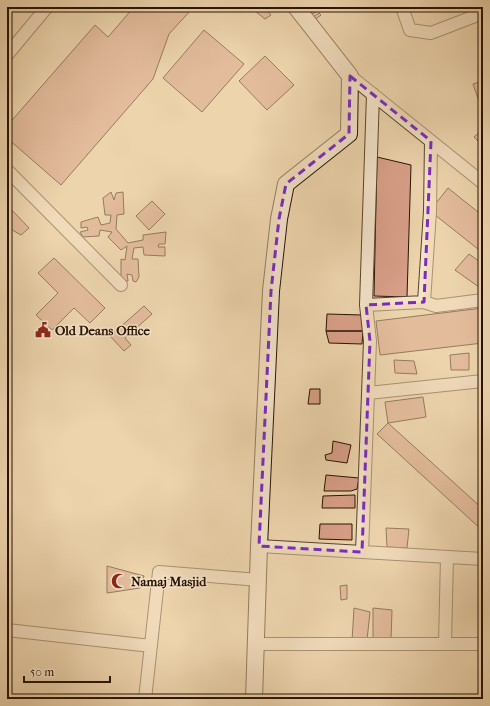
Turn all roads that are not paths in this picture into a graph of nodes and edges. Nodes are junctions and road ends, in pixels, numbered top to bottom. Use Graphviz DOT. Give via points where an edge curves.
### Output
graph roads {
  1 [pos="47,7"];
  2 [pos="296,7"];
  3 [pos="402,7"];
  4 [pos="483,13"];
  5 [pos="7,55"];
  6 [pos="350,76"];
  7 [pos="373,94"];
  8 [pos="431,141"];
  9 [pos="7,170"];
  10 [pos="483,183"];
  11 [pos="121,285"];
  12 [pos="483,300"];
  13 [pos="424,302"];
  14 [pos="366,305"];
  15 [pos="483,381"];
  16 [pos="368,393"];
  17 [pos="259,546"];
  18 [pos="362,552"];
  19 [pos="447,557"];
  20 [pos="483,559"];
  21 [pos="258,580"];
  22 [pos="7,630"];
  23 [pos="256,644"];
  24 [pos="445,644"];
  25 [pos="483,644"];
  26 [pos="151,646"];
  27 [pos="145,699"];
  28 [pos="254,699"];
  1 -- 5 [label="street"];
  2 -- 6 [label="street"];
  3 -- 4 [label="street" via="410,30 431,33"];
  6 -- 7 [label="street"];
  6 -- 17 [label="street" via="349,134 286,184 279,219 271,291"];
  7 -- 8 [label="street"];
  7 -- 14 [label="street"];
  8 -- 10 [label="street"];
  8 -- 13 [label="street" via="430,211"];
  9 -- 11 [label="street"];
  12 -- 13 [label="street" via="436,306"];
  13 -- 14 [label="street"];
  14 -- 16 [label="street" via="370,341"];
  15 -- 16 [label="street"];
  16 -- 18 [label="street"];
  17 -- 18 [label="street"];
  17 -- 21 [label="street"];
  18 -- 19 [label="street"];
  19 -- 20 [label="street"];
  19 -- 24 [label="street"];
  21 -- 23 [label="street"];
  21 -- 26 [label="street" via="159,572"];
  22 -- 26 [label="street"];
  23 -- 24 [label="street"];
  23 -- 28 [label="street"];
  24 -- 25 [label="street"];
  26 -- 27 [label="street"];
}
